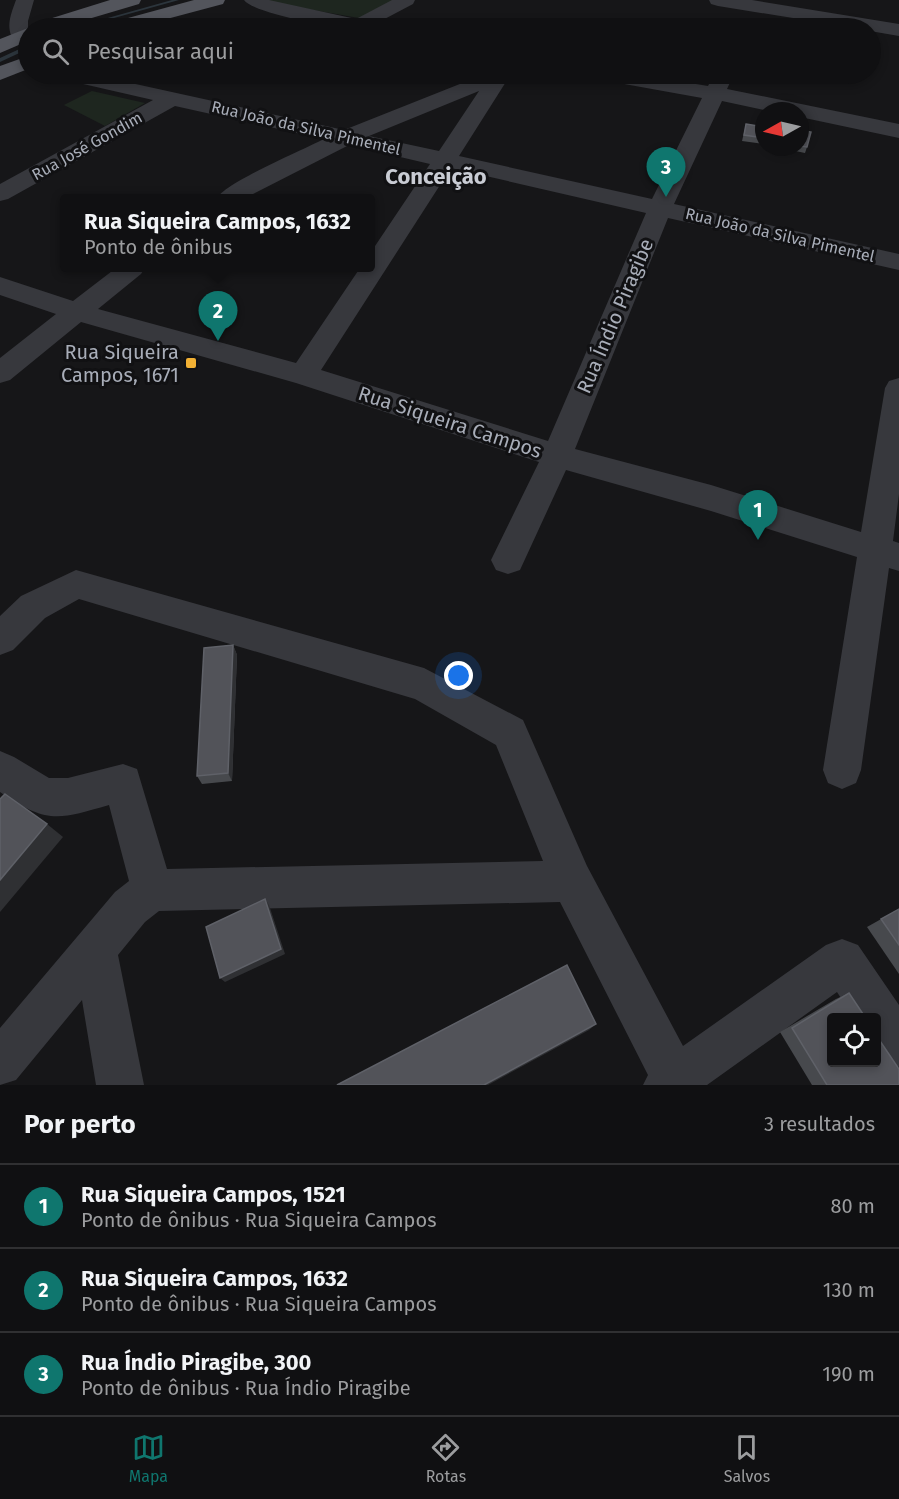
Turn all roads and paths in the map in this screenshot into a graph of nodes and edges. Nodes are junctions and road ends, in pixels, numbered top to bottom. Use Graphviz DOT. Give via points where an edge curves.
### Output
graph roads {
  1 [pos="25,0"];
  2 [pos="132,0"];
  3 [pos="216,0"];
  4 [pos="254,0"];
  5 [pos="406,0"];
  6 [pos="718,0"];
  7 [pos="758,4"];
  8 [pos="20,18"];
  9 [pos="69,18"];
  10 [pos="150,18"];
  11 [pos="321,18"];
  12 [pos="379,18"];
  13 [pos="752,18"];
  14 [pos="834,18"];
  15 [pos="881,27"];
  16 [pos="17,29"];
  17 [pos="899,30"];
  18 [pos="0,47"];
  19 [pos="18,67"];
  20 [pos="0,74"];
  21 [pos="109,84"];
  22 [pos="476,84"];
  23 [pos="495,84"];
  24 [pos="718,84"];
  25 [pos="722,84"];
  26 [pos="173,98"];
  27 [pos="899,131"];
  28 [pos="346,137"];
  29 [pos="446,159"];
  30 [pos="0,194"];
  31 [pos="235,194"];
  32 [pos="660,207"];
  33 [pos="899,262"];
  34 [pos="375,266"];
  35 [pos="126,272"];
  36 [pos="371,272"];
  37 [pos="0,286"];
  38 [pos="77,312"];
  39 [pos="0,373"];
  40 [pos="303,375"];
  41 [pos="899,388"];
  42 [pos="557,456"];
  43 [pos="887,554"];
  44 [pos="508,561"];
  45 [pos="0,639"];
  46 [pos="0,770"];
  47 [pos="842,770"];
  48 [pos="572,881"];
  49 [pos="152,890"];
  50 [pos="95,950"];
  51 [pos="899,1044"];
  52 [pos="0,1064"];
  53 [pos="673,1083"];
  54 [pos="120,1085"];
  1 -- 8 [label="street"];
  2 -- 9 [label="main road"];
  3 -- 10 [label="main road"];
  4 -- 11 [label="street" via="272,8"];
  5 -- 12 [label="street"];
  6 -- 7 [label="street"];
  7 -- 13 [label="street"];
  7 -- 14 [label="street"];
  15 -- 17 [label="street"];
  16 -- 18 [label="main road"];
  19 -- 20 [label="main road"];
  21 -- 26 [label="street, Rua João da Silva Pimentel"];
  22 -- 28 [label="street"];
  23 -- 29 [label="street"];
  24 -- 32 [label="street, Rua Índio Piragibe"];
  25 -- 27 [label="street"];
  26 -- 28 [label="street, Rua João da Silva Pimentel"];
  26 -- 30 [label="street, Rua José Gondim"];
  28 -- 29 [label="street, Rua João da Silva Pimentel"];
  28 -- 31 [label="street"];
  29 -- 32 [label="street, Rua João da Silva Pimentel"];
  29 -- 34 [label="street"];
  32 -- 33 [label="street, Rua João da Silva Pimentel"];
  32 -- 42 [label="street, Rua Índio Piragibe"];
  35 -- 38 [label="street"];
  36 -- 40 [label="street"];
  37 -- 38 [label="street, Rua Siqueira Campos"];
  38 -- 39 [label="street"];
  38 -- 40 [label="street, Rua Siqueira Campos"];
  40 -- 42 [label="street, Rua Siqueira Campos"];
  41 -- 43 [label="street"];
  42 -- 43 [label="street, Rua Siqueira Campos" via="711,498"];
  42 -- 44 [label="street, Rua Índio Piragibe"];
  43 -- 47 [label="street"];
  45 -- 48 [label="street" via="33,607 76,584 424,685 510,733"];
  46 -- 49 [label="street" via="48,798 75,796 123,783"];
  48 -- 49 [label="street"];
  48 -- 53 [label="street"];
  49 -- 50 [label="street" via="130,908"];
  50 -- 52 [label="street"];
  50 -- 54 [label="street"];
  51 -- 53 [label="street" via="842,962"];
}
